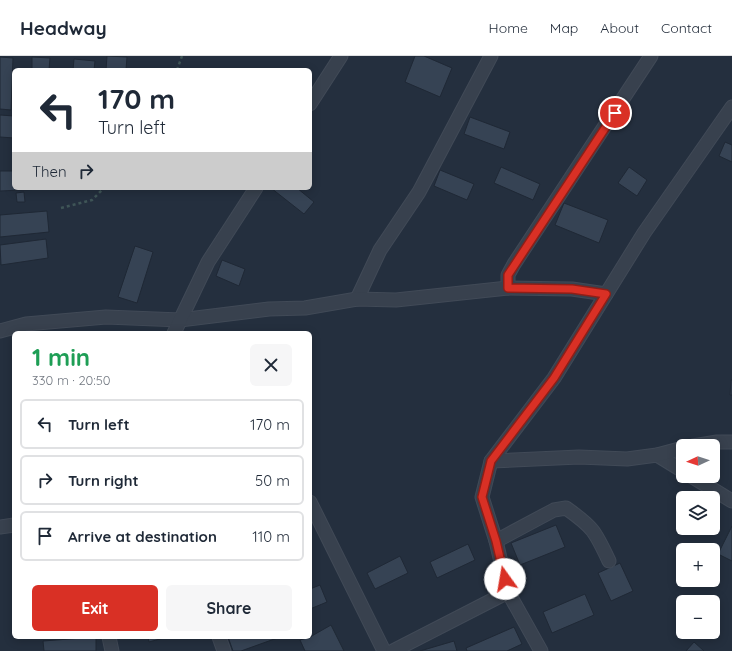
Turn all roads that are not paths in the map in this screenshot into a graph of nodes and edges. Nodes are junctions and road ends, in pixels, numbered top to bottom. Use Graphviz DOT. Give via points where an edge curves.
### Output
graph roads {
  1 [pos="341,56"];
  2 [pos="491,56"];
  3 [pos="651,56"];
  4 [pos="312,101"];
  5 [pos="732,107"];
  6 [pos="255,190"];
  7 [pos="508,288"];
  8 [pos="606,294"];
  9 [pos="357,299"];
  10 [pos="180,320"];
  11 [pos="0,331"];
  12 [pos="175,331"];
  13 [pos="720,442"];
  14 [pos="732,442"];
  15 [pos="676,450"];
  16 [pos="657,455"];
  17 [pos="491,461"];
  18 [pos="676,467"];
  19 [pos="702,483"];
  20 [pos="732,501"];
  21 [pos="312,506"];
  22 [pos="12,525"];
  23 [pos="0,527"];
  24 [pos="496,541"];
  25 [pos="609,561"];
  26 [pos="508,592"];
  27 [pos="109,639"];
  28 [pos="220,639"];
  29 [pos="112,651"];
  30 [pos="224,651"];
  31 [pos="384,651"];
  32 [pos="393,651"];
  33 [pos="541,651"];
  1 -- 4 [label="street"];
  2 -- 9 [label="street" via="419,192 380,250"];
  3 -- 7 [label="street" via="514,264 508,275"];
  5 -- 8 [label="street" via="644,233"];
  6 -- 10 [label="street" via="208,262"];
  7 -- 8 [label="street" via="572,289"];
  7 -- 9 [label="street" via="396,300"];
  8 -- 17 [label="street" via="554,378"];
  9 -- 10 [label="street" via="305,308 269,309"];
  10 -- 11 [label="street" via="106,317 26,324"];
  10 -- 12 [label="street"];
  13 -- 14 [label="street"];
  15 -- 16 [label="street"];
  16 -- 17 [label="street" via="628,459 579,457"];
  16 -- 18 [label="street"];
  17 -- 24 [label="street" via="482,497"];
  19 -- 20 [label="street"];
  21 -- 31 [label="street"];
  22 -- 23 [label="street"];
  24 -- 25 [label="street" via="554,510 566,508 587,523 597,534"];
  24 -- 26 [label="street"];
  26 -- 32 [label="street"];
  26 -- 33 [label="street"];
  27 -- 29 [label="street"];
  28 -- 30 [label="street"];
}
